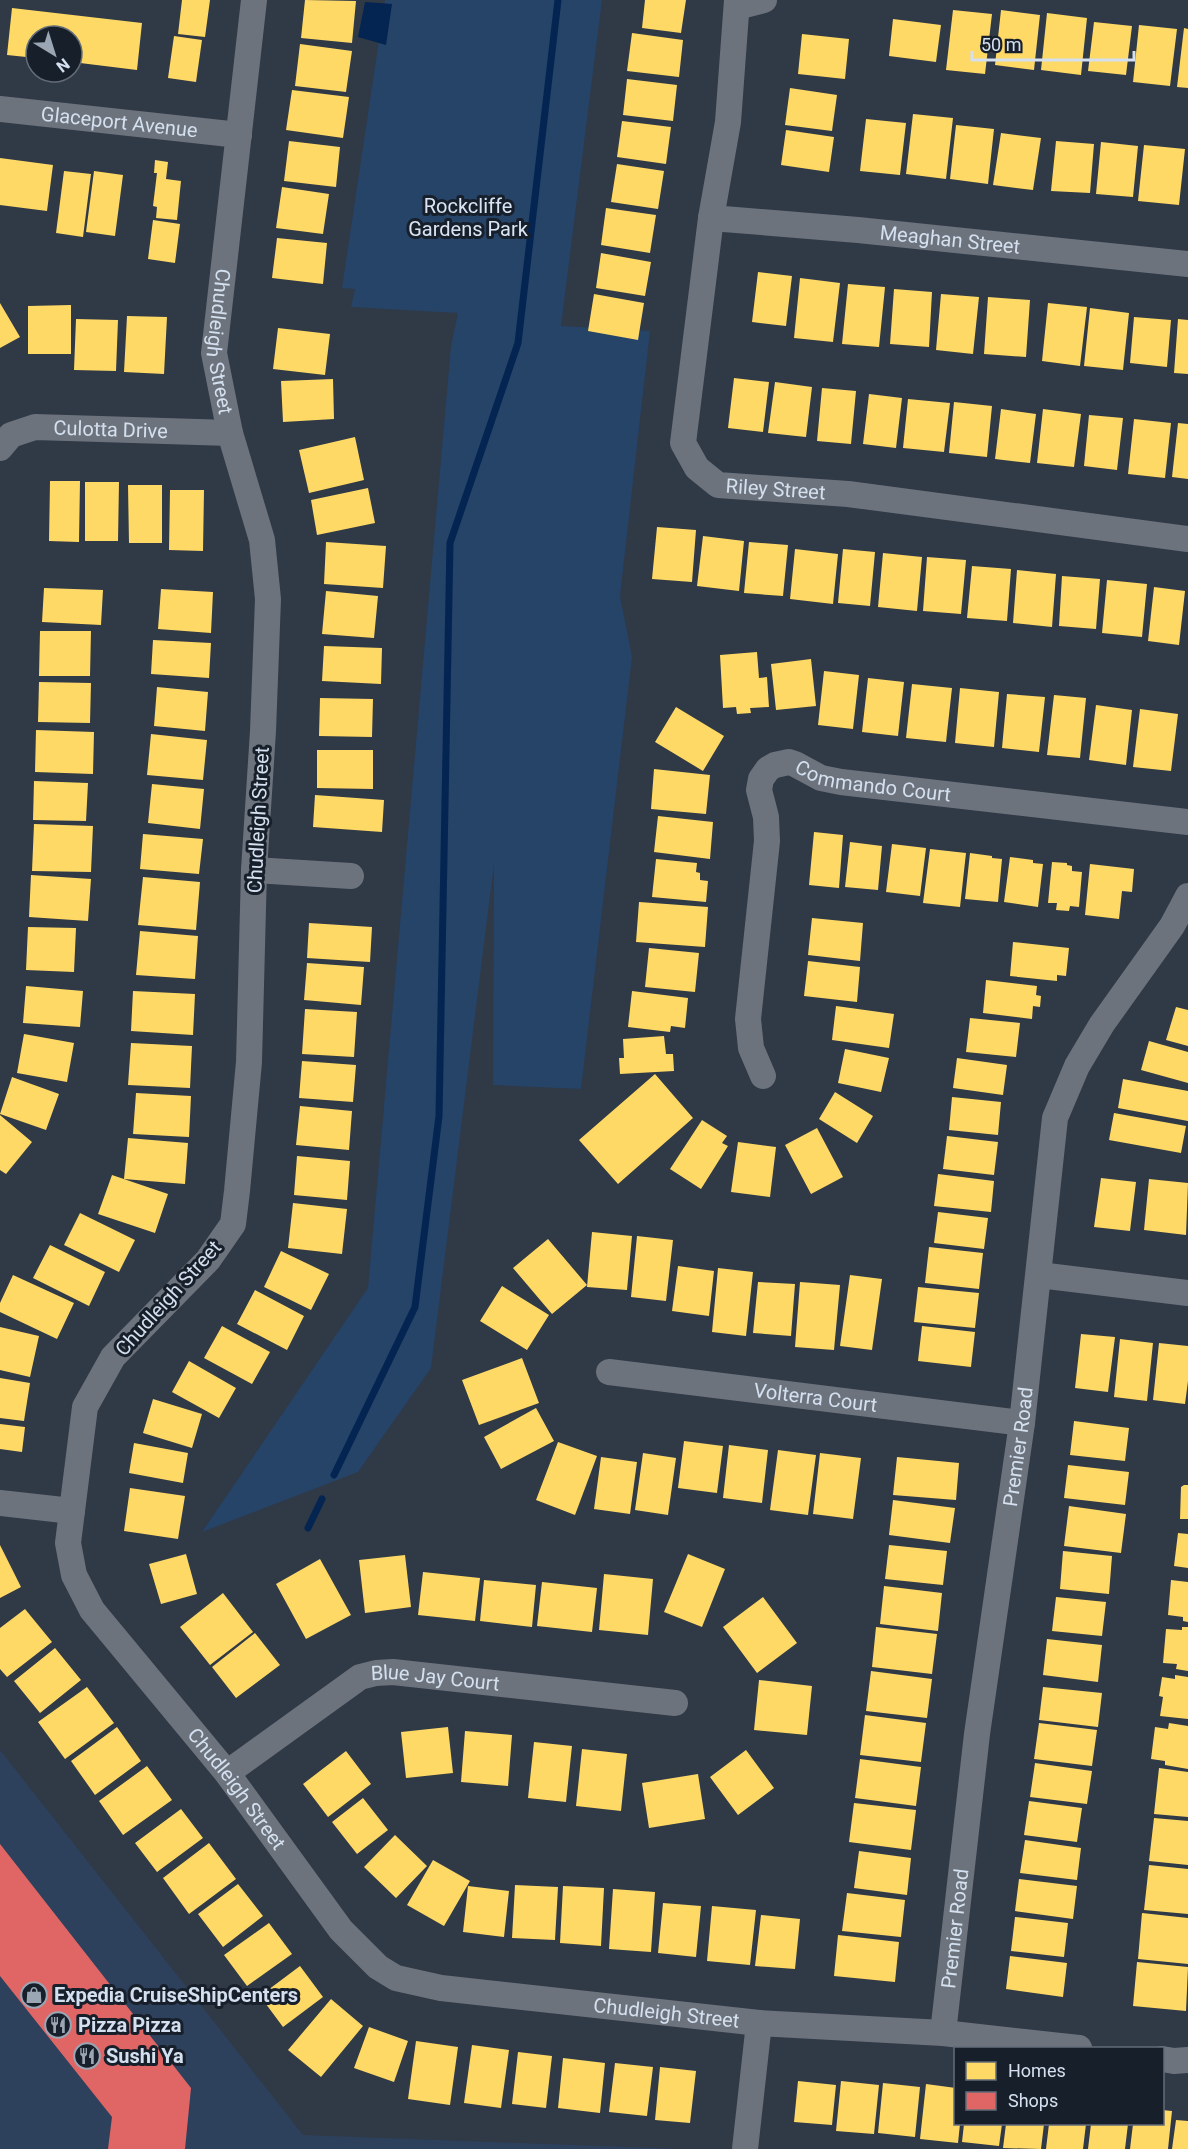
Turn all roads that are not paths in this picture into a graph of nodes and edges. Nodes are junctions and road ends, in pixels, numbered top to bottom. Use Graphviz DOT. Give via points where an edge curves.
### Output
graph roads {
  1 [pos="254,0"];
  2 [pos="764,0"];
  3 [pos="737,3"];
  4 [pos="0,109"];
  5 [pos="239,135"];
  6 [pos="711,218"];
  7 [pos="1188,264"];
  8 [pos="230,433"];
  9 [pos="0,448"];
  10 [pos="1188,539"];
  11 [pos="1188,822"];
  12 [pos="254,870"];
  13 [pos="351,876"];
  14 [pos="1188,896"];
  15 [pos="763,1076"];
  16 [pos="1039,1275"];
  17 [pos="1188,1293"];
  18 [pos="609,1372"];
  19 [pos="1022,1423"];
  20 [pos="0,1503"];
  21 [pos="72,1511"];
  22 [pos="675,1703"];
  23 [pos="227,1773"];
  24 [pos="759,2023"];
  25 [pos="943,2033"];
  26 [pos="1062,2047"];
  27 [pos="1164,2060"];
  28 [pos="1188,2060"];
  29 [pos="745,2149"];
  1 -- 5 [label="street, Chudleigh Street"];
  2 -- 3 [label="street"];
  3 -- 6 [label="street, Riley Street" via="728,122"];
  4 -- 5 [label="street, Glaceport Avenue"];
  5 -- 8 [label="street, Chudleigh Street" via="214,353"];
  6 -- 7 [label="street, Meaghan Street"];
  6 -- 10 [label="street, Riley Street" via="683,443 697,468 717,485 848,494"];
  8 -- 9 [label="street, Culotta Drive" via="34,426 11,435"];
  8 -- 12 [label="street, Chudleigh Street" via="262,540 268,599"];
  11 -- 15 [label="street, Commando Court" via="841,782 821,778 795,764 775,765 759,784 767,841 749,1010 751,1048"];
  12 -- 13 [label="street"];
  12 -- 21 [label="street, Chudleigh Street" via="249,1062 232,1224 208,1260 108,1367 86,1407"];
  14 -- 16 [label="street, Premier Road" via="1172,926 1102,1024 1077,1066 1055,1118"];
  16 -- 17 [label="street"];
  16 -- 19 [label="street, Premier Road"];
  18 -- 19 [label="street, Volterra Court"];
  19 -- 25 [label="street, Premier Road" via="977,1734"];
  20 -- 21 [label="street"];
  21 -- 23 [label="street, Chudleigh Street" via="69,1543 74,1575 92,1610"];
  22 -- 23 [label="street, Blue Jay Court" via="376,1673 360,1677"];
  23 -- 24 [label="street, Chudleigh Street" via="340,1930 378,1967 396,1978 441,1988"];
  24 -- 25 [label="street, Chudleigh Street"];
  24 -- 29 [label="street"];
  25 -- 26 [label="street, Chudleigh Street"];
  27 -- 28 [label="street"];
}
